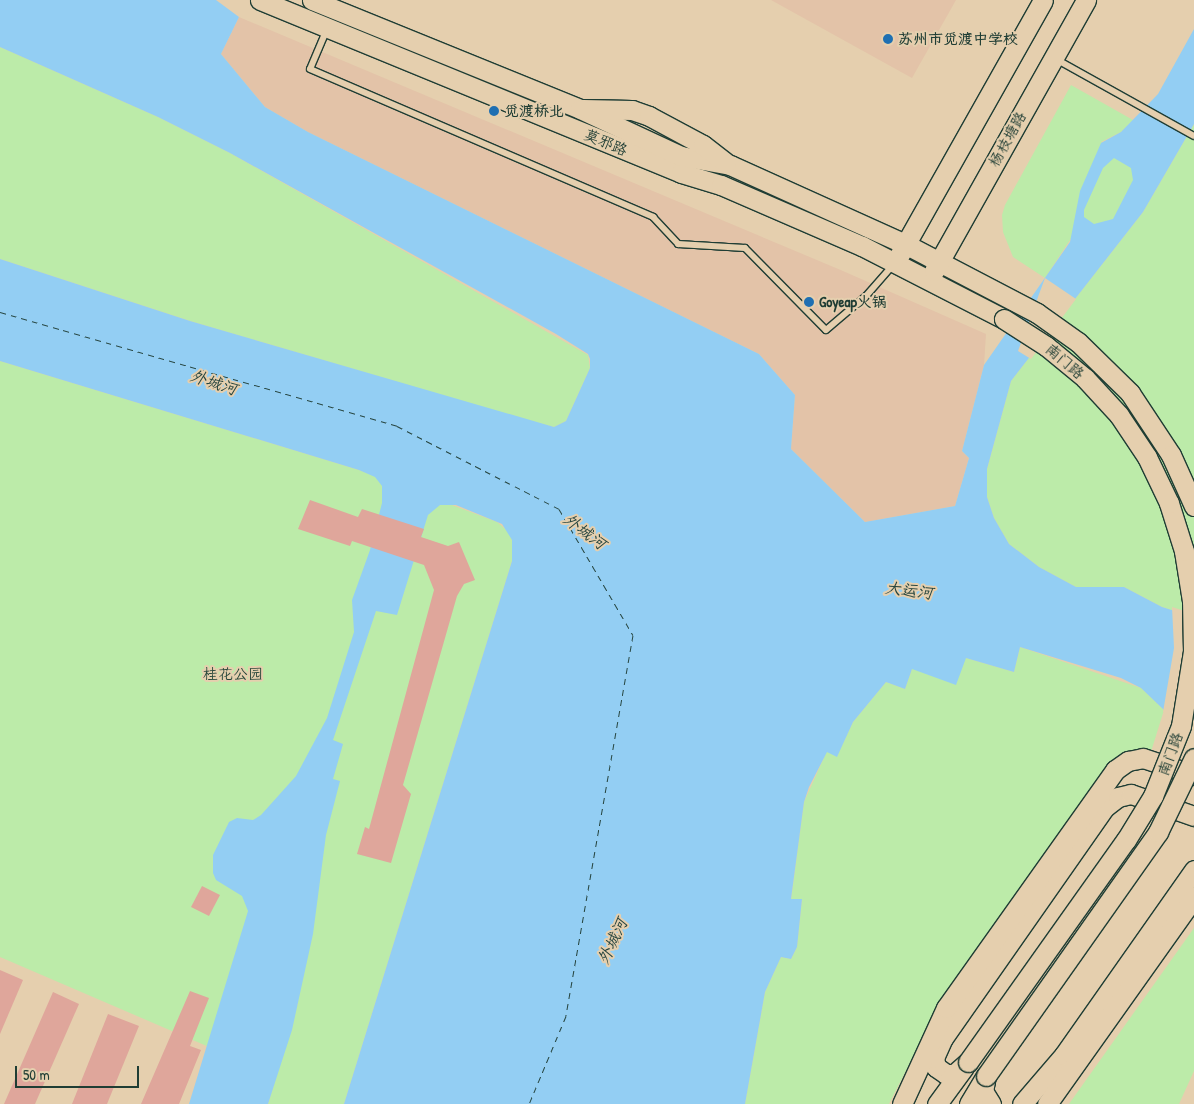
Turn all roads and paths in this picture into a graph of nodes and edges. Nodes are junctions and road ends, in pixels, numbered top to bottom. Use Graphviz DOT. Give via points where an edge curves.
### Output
graph roads {
  1 [pos="260,0"];
  2 [pos="312,0"];
  3 [pos="1043,0"];
  4 [pos="1086,0"];
  5 [pos="329,26"];
  6 [pos="1053,58"];
  7 [pos="1194,136"];
  8 [pos="904,244"];
  9 [pos="939,261"];
  10 [pos="895,262"];
  11 [pos="930,279"];
  12 [pos="1194,506"];
  13 [pos="1194,758"];
  14 [pos="1194,775"];
  15 [pos="1194,816"];
  16 [pos="1194,870"];
  17 [pos="1194,897"];
  18 [pos="968,1062"];
  19 [pos="986,1076"];
  20 [pos="902,1104"];
  21 [pos="937,1104"];
  22 [pos="969,1104"];
  23 [pos="991,1104"];
  24 [pos="1022,1104"];
  25 [pos="1047,1104"];
  1 -- 5 [label="main road, 莫邪路"];
  2 -- 8 [label="main road, 莫邪路" via="580,109 605,107 649,116 703,145 730,166"];
  3 -- 8 [label="main road"];
  4 -- 6 [label="main road, 杨枝塘路"];
  5 -- 10 [label="main road, 莫邪路" via="680,173 721,185"];
  5 -- 10 [label="lane" via="310,69 653,217 678,244 745,248 826,330 866,296"];
  6 -- 7 [label="lane"];
  6 -- 9 [label="main road, 杨枝塘路"];
  8 -- 9 [label="main road, 南门路"];
  8 -- 10 [label="main road"];
  9 -- 11 [label="main road, 杨枝塘路"];
  9 -- 12 [label="main road, 南门路" via="1016,301 1078,342 1130,394 1172,455"];
  10 -- 11 [label="main road, 南门路"];
  11 -- 18 [label="main road, 南门路, bridge" via="1046,346 1085,378 1119,415 1147,457 1169,502 1184,551 1192,600 1193,651 1181,726 1153,796 1126,840"];
  13 -- 19 [label="main road, 南门路, bridge" via="1158,832"];
  14 -- 20 [label="main road" via="1143,758 1128,761 1114,770 946,1008"];
  15 -- 18 [label="main road" via="1131,794 1120,796 1105,807 943,1038 934,1058 936,1068 946,1074 954,1074"];
  16 -- 24 [label="main road" via="1064,1055"];
  17 -- 25 [label="main road"];
  18 -- 21 [label="main road, 南门路"];
  19 -- 22 [label="main road, 南门路"];
  19 -- 23 [label="main road" via="984,1092"];
}
